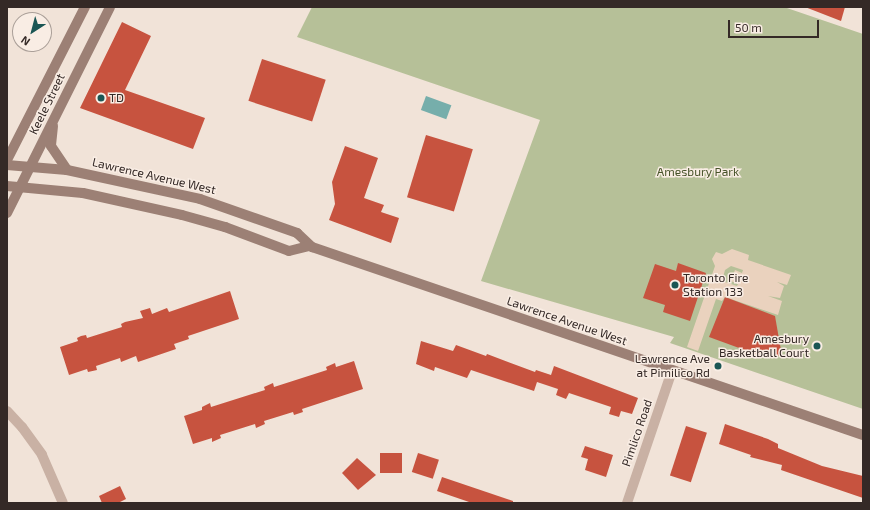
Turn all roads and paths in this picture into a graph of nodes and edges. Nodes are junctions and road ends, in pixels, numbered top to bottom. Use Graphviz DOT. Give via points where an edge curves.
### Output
graph roads {
  1 [pos="85,7"];
  2 [pos="110,7"];
  3 [pos="54,120"];
  4 [pos="7,160"];
  5 [pos="7,165"];
  6 [pos="31,167"];
  7 [pos="67,170"];
  8 [pos="7,186"];
  9 [pos="20,187"];
  10 [pos="7,213"];
  11 [pos="309,246"];
  12 [pos="672,371"];
  13 [pos="7,411"];
  14 [pos="863,435"];
  15 [pos="62,503"];
  16 [pos="627,503"];
  1 -- 4 [label="main road, Keele Street"];
  2 -- 3 [label="main road, Keele Street"];
  3 -- 6 [label="main road, Keele Street"];
  3 -- 7 [label="main road" via="51,146"];
  5 -- 6 [label="main road, Lawrence Avenue West"];
  6 -- 7 [label="main road, Lawrence Avenue West"];
  6 -- 9 [label="main road, Keele Street"];
  7 -- 11 [label="main road, Lawrence Avenue West" via="200,198 297,233"];
  8 -- 9 [label="main road"];
  9 -- 10 [label="main road, Keele Street"];
  9 -- 11 [label="main road" via="83,192 182,215 225,227 289,251"];
  11 -- 12 [label="main road, Lawrence Avenue West"];
  12 -- 14 [label="main road, Lawrence Avenue West"];
  12 -- 16 [label="street, Pimlico Road"];
  13 -- 15 [label="street" via="22,426 42,455"];
}
